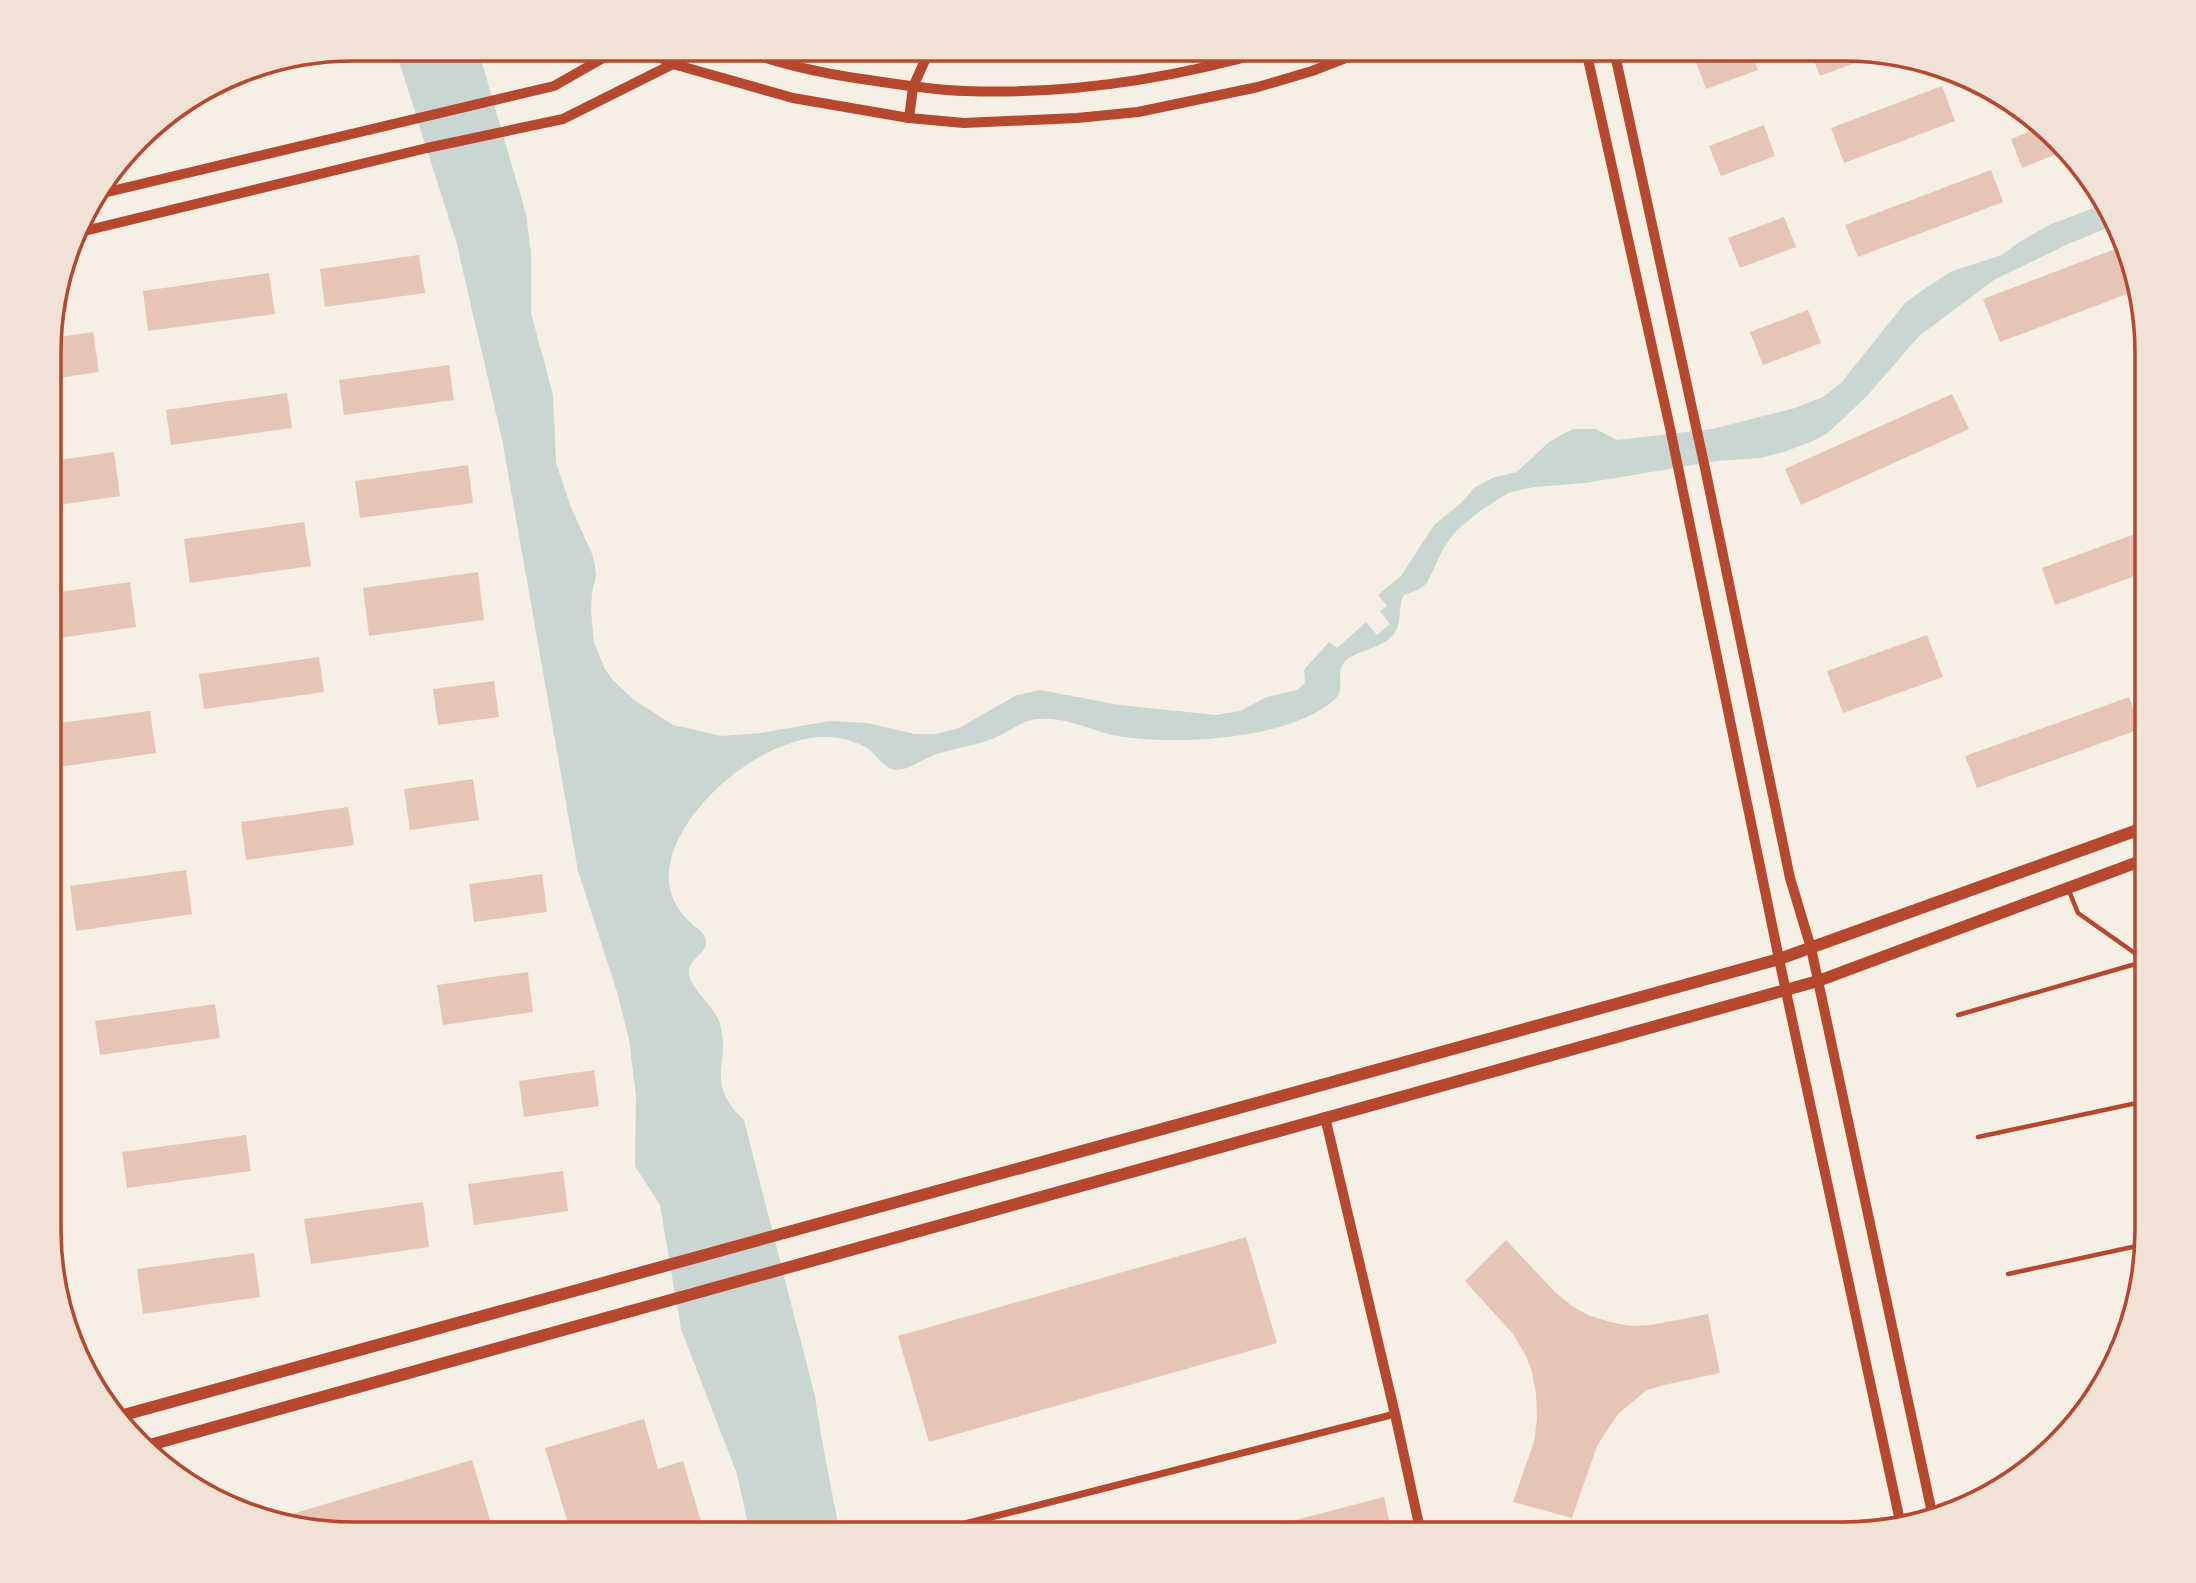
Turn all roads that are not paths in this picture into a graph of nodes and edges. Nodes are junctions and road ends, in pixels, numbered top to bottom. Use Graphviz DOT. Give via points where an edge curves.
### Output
graph roads {
  1 [pos="598,61"];
  2 [pos="667,61"];
  3 [pos="674,61"];
  4 [pos="780,61"];
  5 [pos="925,61"];
  6 [pos="1228,61"];
  7 [pos="1338,61"];
  8 [pos="1588,61"];
  9 [pos="1616,61"];
  10 [pos="673,64"];
  11 [pos="913,87"];
  12 [pos="909,118"];
  13 [pos="110,191"];
  14 [pos="88,230"];
  15 [pos="2135,831"];
  16 [pos="2135,863"];
  17 [pos="2068,888"];
  18 [pos="1811,948"];
  19 [pos="2135,953"];
  20 [pos="1779,959"];
  21 [pos="2135,964"];
  22 [pos="1818,981"];
  23 [pos="1786,990"];
  24 [pos="1958,1015"];
  25 [pos="2135,1103"];
  26 [pos="1325,1117"];
  27 [pos="1978,1137"];
  28 [pos="2134,1247"];
  29 [pos="2008,1274"];
  30 [pos="128,1414"];
  31 [pos="1395,1414"];
  32 [pos="155,1443"];
  33 [pos="1931,1508"];
  34 [pos="1898,1516"];
  35 [pos="972,1522"];
  36 [pos="1418,1522"];
  1 -- 13 [label="street" via="554,86"];
  2 -- 10 [label="main road"];
  3 -- 10 [label="street"];
  4 -- 11 [label="main road"];
  5 -- 11 [label="street"];
  6 -- 11 [label="main road" via="1107,85 966,91"];
  7 -- 12 [label="main road" via="1258,87 1110,116 964,123"];
  8 -- 20 [label="main road" via="1670,428"];
  9 -- 18 [label="main road" via="1790,878"];
  10 -- 12 [label="main road" via="793,98"];
  10 -- 14 [label="street" via="563,118"];
  11 -- 12 [label="street"];
  15 -- 18 [label="main road"];
  16 -- 17 [label="main road"];
  17 -- 19 [label="lane" via="2078,913"];
  17 -- 22 [label="main road"];
  18 -- 20 [label="main road"];
  18 -- 22 [label="main road"];
  20 -- 23 [label="main road"];
  20 -- 30 [label="main road"];
  21 -- 24 [label="lane"];
  22 -- 23 [label="main road"];
  22 -- 33 [label="main road"];
  23 -- 26 [label="main road"];
  23 -- 34 [label="main road"];
  25 -- 27 [label="lane"];
  26 -- 31 [label="street"];
  26 -- 32 [label="main road"];
  28 -- 29 [label="lane"];
  31 -- 35 [label="street"];
  31 -- 36 [label="street"];
}
